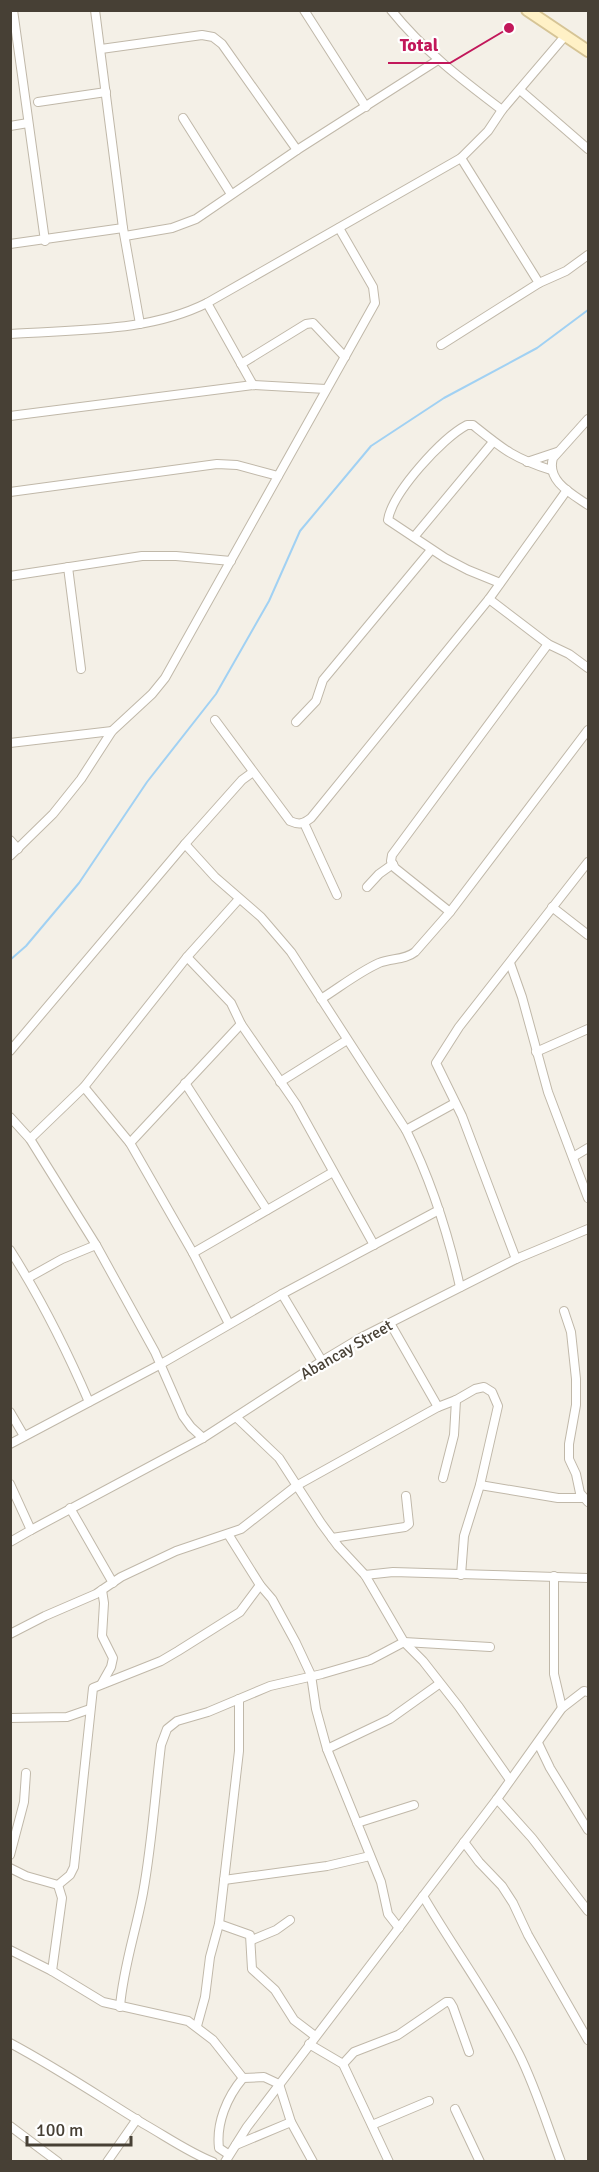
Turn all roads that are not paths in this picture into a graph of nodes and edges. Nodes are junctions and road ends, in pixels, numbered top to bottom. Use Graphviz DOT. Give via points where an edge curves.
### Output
graph roads {
  1 [pos="13,10"];
  2 [pos="95,10"];
  3 [pos="304,10"];
  4 [pos="391,10"];
  5 [pos="527,10"];
  6 [pos="565,36"];
  7 [pos="101,49"];
  8 [pos="588,51"];
  9 [pos="438,60"];
  10 [pos="520,90"];
  11 [pos="106,92"];
  12 [pos="38,102"];
  13 [pos="366,107"];
  14 [pos="502,111"];
  15 [pos="183,118"];
  16 [pos="28,123"];
  17 [pos="10,126"];
  18 [pos="588,149"];
  19 [pos="297,150"];
  20 [pos="461,158"];
  21 [pos="231,194"];
  22 [pos="339,228"];
  23 [pos="124,232"];
  24 [pos="45,241"];
  25 [pos="10,244"];
  26 [pos="588,255"];
  27 [pos="539,283"];
  28 [pos="207,303"];
  29 [pos="140,324"];
  30 [pos="10,334"];
  31 [pos="441,345"];
  32 [pos="345,357"];
  33 [pos="241,364"];
  34 [pos="252,385"];
  35 [pos="326,389"];
  36 [pos="10,416"];
  37 [pos="588,419"];
  38 [pos="493,441"];
  39 [pos="556,455"];
  40 [pos="527,462"];
  41 [pos="551,470"];
  42 [pos="278,476"];
  43 [pos="567,490"];
  44 [pos="10,492"];
  45 [pos="588,505"];
  46 [pos="414,537"];
  47 [pos="431,550"];
  48 [pos="231,561"];
  49 [pos="68,567"];
  50 [pos="10,576"];
  51 [pos="500,583"];
  52 [pos="489,599"];
  53 [pos="548,644"];
  54 [pos="588,668"];
  55 [pos="81,669"];
  56 [pos="215,720"];
  57 [pos="296,722"];
  58 [pos="588,730"];
  59 [pos="112,731"];
  60 [pos="10,743"];
  61 [pos="253,772"];
  62 [pos="304,823"];
  63 [pos="10,840"];
  64 [pos="185,844"];
  65 [pos="18,849"];
  66 [pos="10,856"];
  67 [pos="588,862"];
  68 [pos="393,864"];
  69 [pos="367,887"];
  70 [pos="337,895"];
  71 [pos="239,899"];
  72 [pos="552,907"];
  73 [pos="450,912"];
  74 [pos="588,935"];
  75 [pos="187,957"];
  76 [pos="510,963"];
  77 [pos="321,999"];
  78 [pos="241,1024"];
  79 [pos="588,1029"];
  80 [pos="347,1040"];
  81 [pos="10,1051"];
  82 [pos="536,1052"];
  83 [pos="280,1082"];
  84 [pos="184,1083"];
  85 [pos="84,1087"];
  86 [pos="455,1103"];
  87 [pos="10,1117"];
  88 [pos="406,1130"];
  89 [pos="30,1138"];
  90 [pos="130,1143"];
  91 [pos="588,1148"];
  92 [pos="573,1157"];
  93 [pos="333,1172"];
  94 [pos="588,1198"];
  95 [pos="267,1210"];
  96 [pos="439,1210"];
  97 [pos="588,1229"];
  98 [pos="96,1245"];
  99 [pos="374,1245"];
  100 [pos="10,1250"];
  101 [pos="193,1253"];
  102 [pos="516,1259"];
  103 [pos="28,1278"];
  104 [pos="460,1287"];
  105 [pos="282,1294"];
  106 [pos="564,1311"];
  107 [pos="390,1323"];
  108 [pos="229,1324"];
  109 [pos="322,1361"];
  110 [pos="161,1364"];
  111 [pos="456,1400"];
  112 [pos="89,1402"];
  113 [pos="438,1407"];
  114 [pos="10,1412"];
  115 [pos="236,1417"];
  116 [pos="24,1436"];
  117 [pos="203,1438"];
  118 [pos="10,1444"];
  119 [pos="443,1478"];
  120 [pos="10,1484"];
  121 [pos="480,1485"];
  122 [pos="296,1486"];
  123 [pos="406,1496"];
  124 [pos="586,1501"];
  125 [pos="70,1508"];
  126 [pos="31,1530"];
  127 [pos="228,1534"];
  128 [pos="332,1538"];
  129 [pos="10,1542"];
  130 [pos="365,1575"];
  131 [pos="461,1575"];
  132 [pos="554,1576"];
  133 [pos="588,1578"];
  134 [pos="113,1583"];
  135 [pos="260,1586"];
  136 [pos="102,1590"];
  137 [pos="10,1634"];
  138 [pos="404,1642"];
  139 [pos="490,1647"];
  140 [pos="311,1676"];
  141 [pos="102,1683"];
  142 [pos="439,1684"];
  143 [pos="588,1692"];
  144 [pos="239,1699"];
  145 [pos="562,1708"];
  146 [pos="90,1709"];
  147 [pos="10,1718"];
  148 [pos="538,1743"];
  149 [pos="327,1749"];
  150 [pos="26,1773"];
  151 [pos="510,1780"];
  152 [pos="497,1799"];
  153 [pos="414,1805"];
  154 [pos="357,1823"];
  155 [pos="588,1830"];
  156 [pos="464,1842"];
  157 [pos="10,1855"];
  158 [pos="370,1856"];
  159 [pos="10,1868"];
  160 [pos="224,1880"];
  161 [pos="58,1885"];
  162 [pos="423,1896"];
  163 [pos="588,1911"];
  164 [pos="290,1920"];
  165 [pos="219,1924"];
  166 [pos="399,1928"];
  167 [pos="252,1940"];
  168 [pos="10,1950"];
  169 [pos="52,1971"];
  170 [pos="120,2007"];
  171 [pos="197,2026"];
  172 [pos="315,2036"];
  173 [pos="588,2040"];
  174 [pos="10,2043"];
  175 [pos="309,2044"];
  176 [pos="469,2052"];
  177 [pos="343,2064"];
  178 [pos="243,2078"];
  179 [pos="279,2084"];
  180 [pos="429,2101"];
  181 [pos="455,2109"];
  182 [pos="137,2119"];
  183 [pos="291,2122"];
  184 [pos="372,2125"];
  185 [pos="10,2126"];
  186 [pos="236,2145"];
  187 [pos="227,2158"];
  188 [pos="58,2162"];
  189 [pos="107,2162"];
  190 [pos="213,2162"];
  191 [pos="313,2162"];
  192 [pos="389,2162"];
  193 [pos="480,2162"];
  194 [pos="561,2162"];
  1 -- 16 [label="street"];
  2 -- 7 [label="street"];
  3 -- 13 [label="street"];
  4 -- 9 [label="street"];
  5 -- 6 [label="street"];
  6 -- 8 [label="street"];
  6 -- 10 [label="street"];
  7 -- 11 [label="street"];
  7 -- 19 [label="street" via="202,35 213,37 222,44"];
  9 -- 13 [label="street"];
  9 -- 14 [label="street"];
  10 -- 14 [label="street"];
  10 -- 18 [label="street"];
  11 -- 12 [label="street"];
  11 -- 23 [label="street"];
  13 -- 19 [label="street"];
  14 -- 20 [label="street"];
  15 -- 21 [label="street"];
  16 -- 17 [label="street"];
  16 -- 24 [label="street"];
  19 -- 21 [label="street"];
  20 -- 22 [label="street"];
  20 -- 27 [label="street"];
  21 -- 23 [label="street" via="185,224"];
  22 -- 28 [label="street"];
  22 -- 32 [label="street" via="375,295 375,303"];
  23 -- 24 [label="street"];
  23 -- 29 [label="street"];
  24 -- 25 [label="street"];
  26 -- 27 [label="street" via="567,271"];
  27 -- 31 [label="street"];
  28 -- 29 [label="street" via="170,319"];
  28 -- 33 [label="street"];
  29 -- 30 [label="street"];
  32 -- 33 [label="street" via="313,323"];
  32 -- 35 [label="street"];
  33 -- 34 [label="street"];
  34 -- 35 [label="street"];
  34 -- 36 [label="street"];
  35 -- 42 [label="street"];
  37 -- 39 [label="street"];
  38 -- 40 [label="street"];
  38 -- 46 [label="street"];
  38 -- 46 [label="street" via="473,425 467,425 421,465 390,509 388,520"];
  39 -- 40 [label="street"];
  39 -- 41 [label="street"];
  40 -- 41 [label="street"];
  41 -- 43 [label="street"];
  42 -- 44 [label="street" via="217,464"];
  42 -- 48 [label="street"];
  43 -- 45 [label="street"];
  43 -- 51 [label="street"];
  46 -- 47 [label="street"];
  47 -- 51 [label="street"];
  47 -- 57 [label="street" via="323,680 315,701"];
  48 -- 49 [label="street" via="142,556"];
  48 -- 59 [label="street" via="165,678"];
  49 -- 50 [label="street"];
  49 -- 55 [label="street"];
  51 -- 52 [label="street"];
  52 -- 53 [label="street"];
  52 -- 62 [label="street"];
  53 -- 54 [label="street"];
  53 -- 68 [label="street" via="396,848"];
  56 -- 61 [label="street"];
  58 -- 73 [label="street"];
  59 -- 60 [label="street"];
  59 -- 65 [label="street" via="81,779"];
  61 -- 62 [label="street" via="290,821"];
  61 -- 64 [label="street"];
  62 -- 70 [label="street"];
  63 -- 65 [label="street"];
  64 -- 71 [label="street"];
  64 -- 81 [label="street"];
  65 -- 66 [label="street"];
  67 -- 72 [label="street"];
  68 -- 69 [label="street"];
  68 -- 73 [label="street"];
  71 -- 75 [label="street"];
  71 -- 77 [label="street" via="280,937"];
  72 -- 74 [label="street"];
  72 -- 76 [label="street"];
  73 -- 77 [label="street" via="411,956 377,964"];
  75 -- 78 [label="street" via="231,1003"];
  75 -- 85 [label="street"];
  76 -- 82 [label="street"];
  76 -- 86 [label="street" via="437,1059 436,1067"];
  77 -- 80 [label="street"];
  78 -- 83 [label="street"];
  78 -- 84 [label="street"];
  79 -- 82 [label="street"];
  80 -- 83 [label="street"];
  80 -- 88 [label="street"];
  82 -- 92 [label="street"];
  83 -- 93 [label="street"];
  84 -- 90 [label="street"];
  84 -- 95 [label="street"];
  85 -- 89 [label="street"];
  85 -- 90 [label="street"];
  86 -- 88 [label="street"];
  86 -- 102 [label="street"];
  87 -- 89 [label="street"];
  88 -- 96 [label="street"];
  89 -- 98 [label="street"];
  90 -- 101 [label="street"];
  91 -- 92 [label="street"];
  92 -- 94 [label="street"];
  93 -- 95 [label="street"];
  93 -- 99 [label="street"];
  95 -- 101 [label="street"];
  96 -- 99 [label="street"];
  96 -- 104 [label="street"];
  97 -- 102 [label="street, Abancay Street"];
  98 -- 103 [label="street"];
  98 -- 110 [label="street"];
  99 -- 105 [label="street"];
  100 -- 103 [label="street"];
  101 -- 108 [label="street"];
  102 -- 104 [label="street, Abancay Street"];
  103 -- 112 [label="street"];
  104 -- 107 [label="street, Abancay Street"];
  105 -- 108 [label="street"];
  105 -- 109 [label="street"];
  106 -- 124 [label="street" via="571,1332 576,1379 569,1459"];
  107 -- 109 [label="street, Abancay Street"];
  107 -- 113 [label="street"];
  108 -- 110 [label="street"];
  109 -- 115 [label="street, Abancay Street"];
  110 -- 112 [label="street"];
  110 -- 117 [label="street" via="183,1416"];
  111 -- 113 [label="street"];
  111 -- 119 [label="street" via="454,1435"];
  111 -- 121 [label="street" via="484,1387 498,1402"];
  112 -- 116 [label="street"];
  113 -- 122 [label="street"];
  114 -- 116 [label="street"];
  115 -- 117 [label="street, Abancay Street"];
  115 -- 122 [label="street" via="279,1458"];
  116 -- 118 [label="street"];
  117 -- 125 [label="street, Abancay Street"];
  120 -- 126 [label="street"];
  121 -- 124 [label="street"];
  121 -- 131 [label="street" via="464,1536"];
  122 -- 127 [label="street" via="250,1523"];
  122 -- 128 [label="street"];
  123 -- 128 [label="street" via="410,1524 405,1527"];
  125 -- 126 [label="street, Abancay Street"];
  125 -- 134 [label="street"];
  126 -- 129 [label="street, Abancay Street"];
  127 -- 134 [label="street" via="176,1551"];
  127 -- 135 [label="street"];
  128 -- 130 [label="street"];
  130 -- 131 [label="street"];
  130 -- 138 [label="street"];
  131 -- 132 [label="street"];
  132 -- 133 [label="street"];
  132 -- 145 [label="street" via="554,1674"];
  134 -- 136 [label="street"];
  135 -- 140 [label="street" via="272,1599"];
  135 -- 141 [label="street" via="240,1612 178,1651"];
  136 -- 137 [label="street"];
  136 -- 141 [label="street" via="102,1636 113,1658"];
  138 -- 139 [label="street"];
  138 -- 140 [label="street" via="370,1660"];
  138 -- 142 [label="street"];
  140 -- 144 [label="street"];
  140 -- 149 [label="street"];
  141 -- 146 [label="street" via="93,1688"];
  142 -- 149 [label="street" via="390,1719"];
  142 -- 151 [label="street"];
  143 -- 145 [label="street"];
  144 -- 160 [label="street" via="239,1751"];
  144 -- 170 [label="street" via="177,1720 164,1735 149,1858"];
  145 -- 148 [label="street"];
  146 -- 147 [label="street" via="67,1717"];
  146 -- 161 [label="street" via="74,1867"];
  148 -- 151 [label="street"];
  148 -- 155 [label="street"];
  149 -- 154 [label="street"];
  150 -- 157 [label="street" via="24,1802"];
  151 -- 152 [label="street"];
  152 -- 156 [label="street"];
  152 -- 163 [label="street"];
  153 -- 154 [label="street"];
  154 -- 158 [label="street"];
  156 -- 162 [label="street"];
  156 -- 173 [label="street" via="513,1903"];
  158 -- 160 [label="street"];
  158 -- 166 [label="street" via="388,1914"];
  159 -- 161 [label="street"];
  160 -- 165 [label="street"];
  161 -- 169 [label="street" via="63,1898"];
  162 -- 166 [label="street"];
  162 -- 194 [label="street" via="518,2053 534,2085"];
  164 -- 167 [label="street"];
  165 -- 167 [label="street" via="250,1935"];
  165 -- 171 [label="street"];
  166 -- 172 [label="street"];
  167 -- 172 [label="street" via="252,1969 275,1990 294,2020"];
  168 -- 169 [label="street"];
  169 -- 170 [label="street" via="103,2002"];
  170 -- 171 [label="street" via="182,2019"];
  171 -- 178 [label="street"];
  172 -- 175 [label="street"];
  174 -- 182 [label="street"];
  175 -- 177 [label="street"];
  175 -- 179 [label="street"];
  176 -- 177 [label="street" via="453,2007 446,2002 398,2035 354,2052"];
  177 -- 184 [label="street"];
  178 -- 179 [label="street" via="264,2077"];
  178 -- 187 [label="street" via="232,2091 218,2134 219,2148"];
  179 -- 183 [label="street"];
  179 -- 186 [label="street"];
  180 -- 184 [label="street"];
  181 -- 193 [label="street"];
  182 -- 189 [label="street"];
  182 -- 190 [label="street" via="187,2151"];
  183 -- 186 [label="street"];
  183 -- 191 [label="street"];
  184 -- 192 [label="street"];
  185 -- 188 [label="street"];
  186 -- 187 [label="street"];
}
